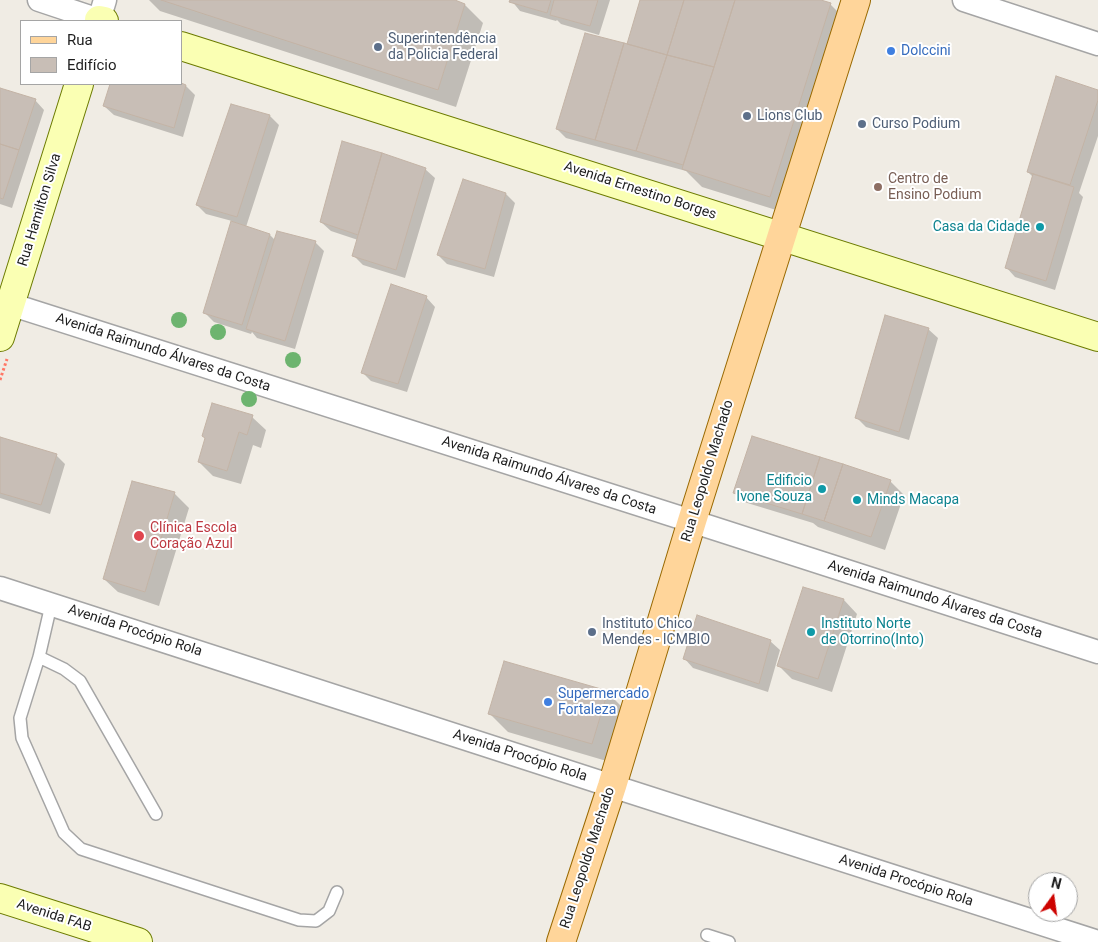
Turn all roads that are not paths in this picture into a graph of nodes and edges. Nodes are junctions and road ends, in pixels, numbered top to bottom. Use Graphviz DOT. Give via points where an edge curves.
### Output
graph roads {
  1 [pos="39,0"];
  2 [pos="856,0"];
  3 [pos="964,0"];
  4 [pos="102,16"];
  5 [pos="1098,44"];
  6 [pos="182,46"];
  7 [pos="79,85"];
  8 [pos="782,236"];
  9 [pos="5,303"];
  10 [pos="0,337"];
  11 [pos="1098,338"];
  12 [pos="692,521"];
  13 [pos="0,588"];
  14 [pos="51,604"];
  15 [pos="1098,652"];
  16 [pos="39,657"];
  17 [pos="612,786"];
  18 [pos="156,814"];
  19 [pos="337,892"];
  20 [pos="0,898"];
  21 [pos="707,935"];
  22 [pos="138,942"];
  23 [pos="560,942"];
  24 [pos="729,942"];
  25 [pos="1098,942"];
  1 -- 4 [label="street"];
  2 -- 8 [label="main road, Rua Leopoldo Machado"];
  3 -- 5 [label="street"];
  6 -- 8 [label="street, Avenida Ernestino Borges"];
  7 -- 9 [label="street, Rua Hamilton Silva"];
  8 -- 11 [label="street, Avenida Ernestino Borges"];
  8 -- 12 [label="main road, Rua Leopoldo Machado"];
  9 -- 10 [label="street, Rua Hamilton Silva"];
  9 -- 12 [label="street, Avenida Raimundo Álvares da Costa"];
  12 -- 15 [label="street, Avenida Raimundo Álvares da Costa"];
  12 -- 17 [label="main road, Rua Leopoldo Machado"];
  13 -- 14 [label="street, Avenida Procópio Rola"];
  14 -- 16 [label="lane"];
  14 -- 17 [label="street, Avenida Procópio Rola"];
  16 -- 18 [label="lane" via="80,681"];
  16 -- 19 [label="lane" via="20,718 22,738 64,833 81,849 299,920 316,921 329,912"];
  17 -- 23 [label="main road, Rua Leopoldo Machado"];
  17 -- 25 [label="street, Avenida Procópio Rola"];
  20 -- 22 [label="street, Avenida FAB"];
  21 -- 24 [label="lane"];
}
